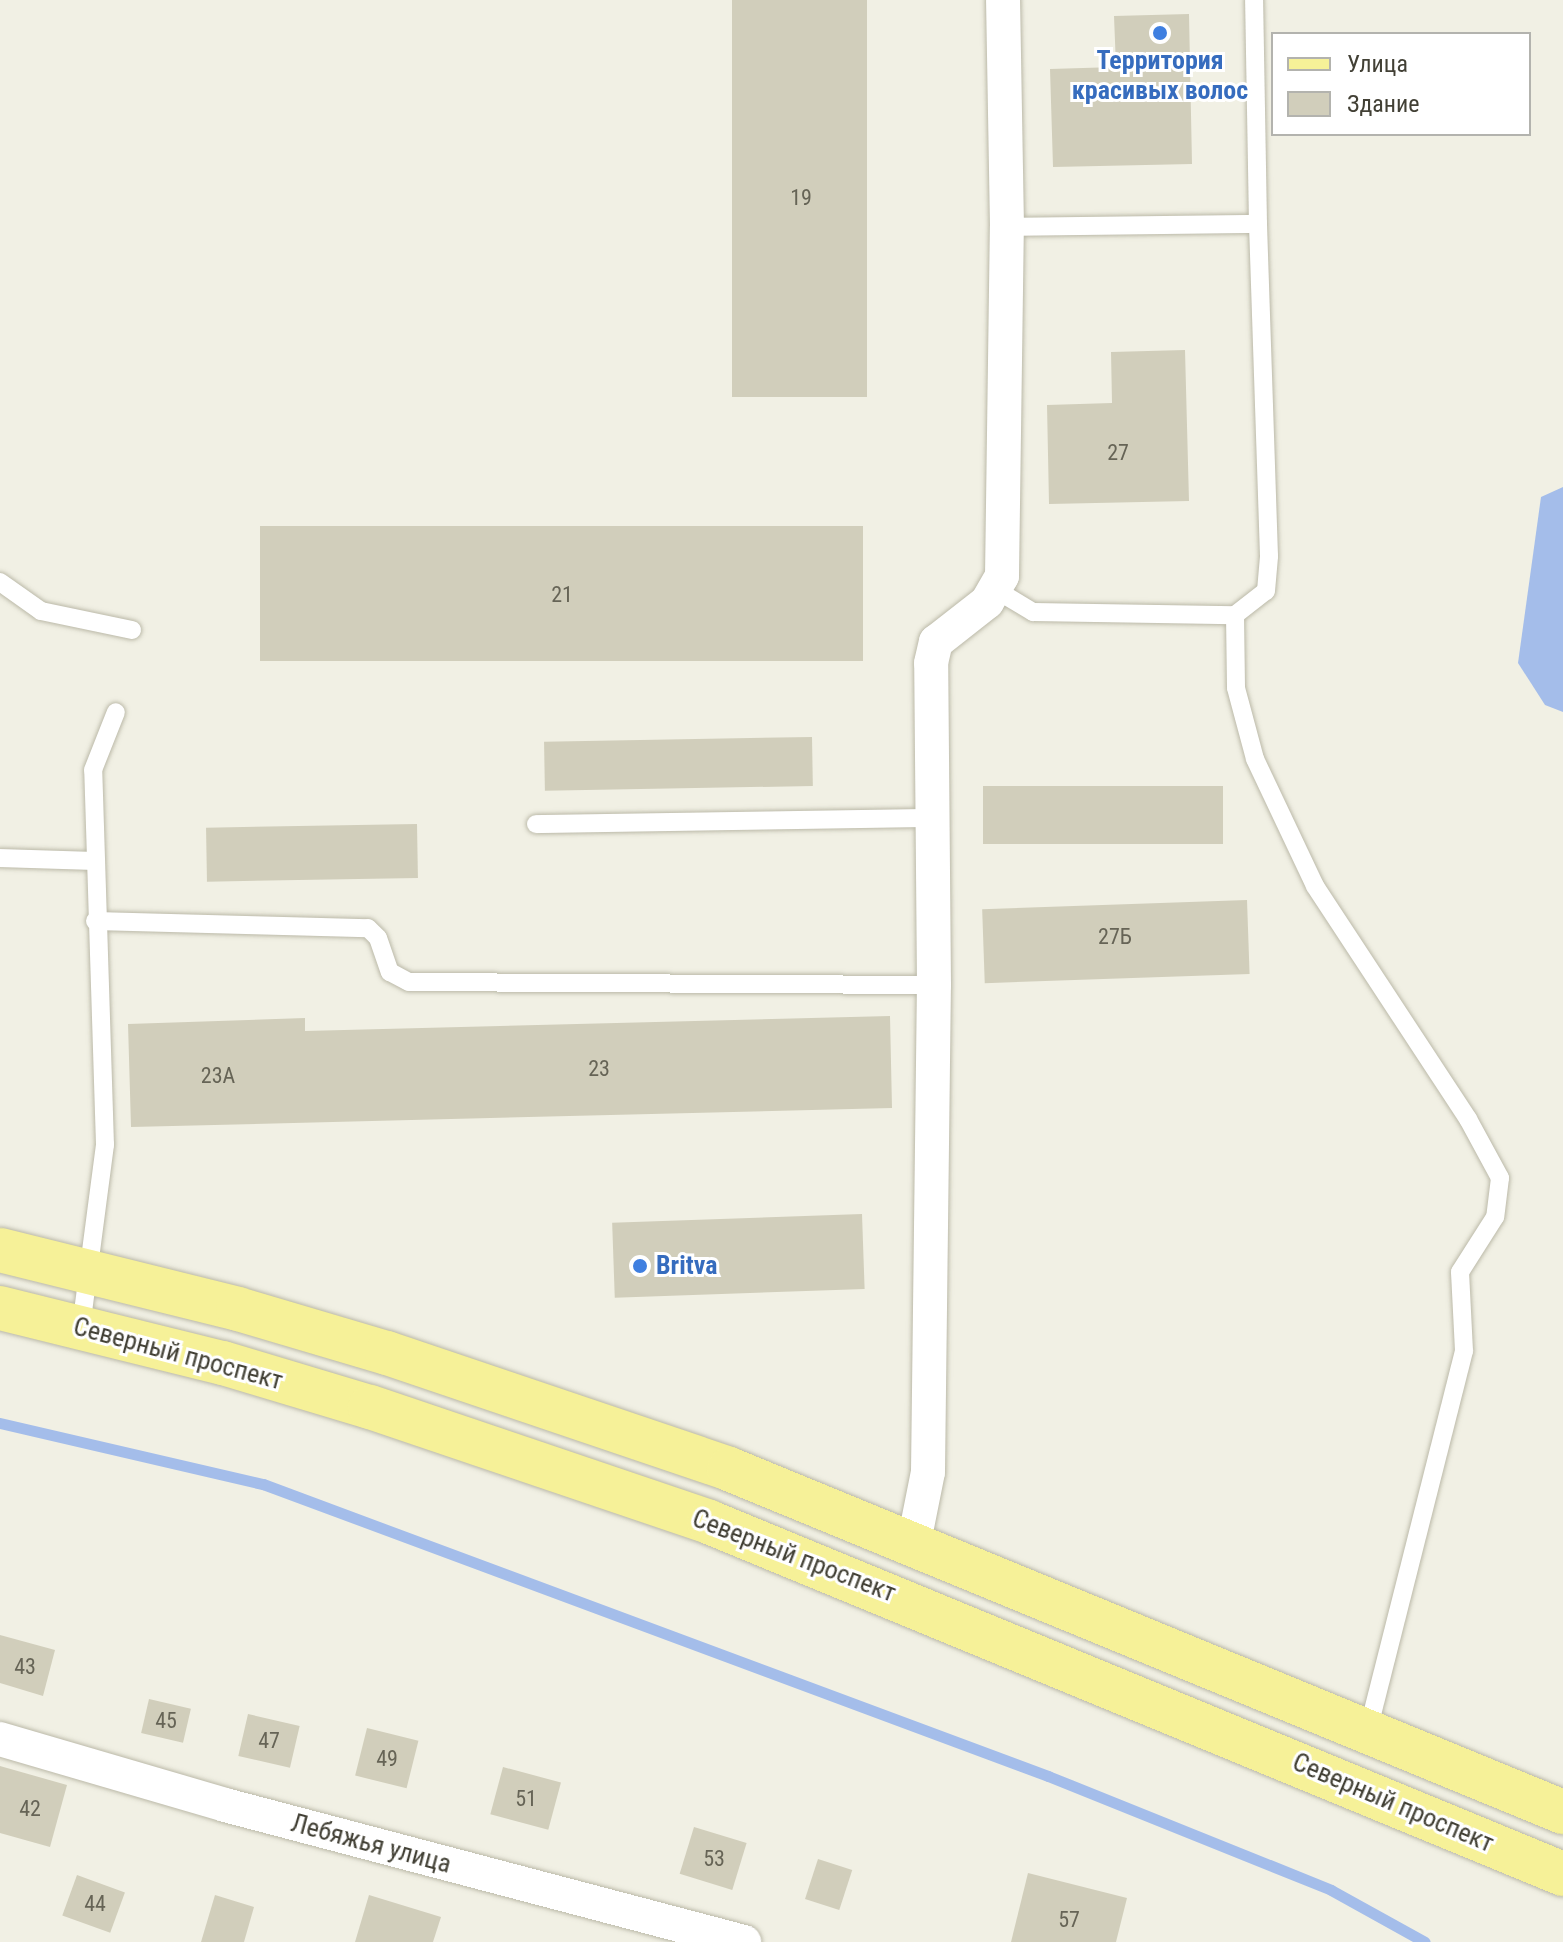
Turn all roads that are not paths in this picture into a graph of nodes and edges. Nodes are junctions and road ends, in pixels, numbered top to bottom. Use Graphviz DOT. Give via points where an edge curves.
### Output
graph roads {
  1 [pos="1003,0"];
  2 [pos="1254,0"];
  3 [pos="1258,224"];
  4 [pos="1007,227"];
  5 [pos="0,582"];
  6 [pos="998,591"];
  7 [pos="1235,615"];
  8 [pos="132,630"];
  9 [pos="116,712"];
  10 [pos="932,818"];
  11 [pos="536,824"];
  12 [pos="0,858"];
  13 [pos="94,861"];
  14 [pos="95,921"];
  15 [pos="934,985"];
  16 [pos="9,1252"];
  17 [pos="92,1271"];
  18 [pos="2,1308"];
  19 [pos="81,1327"];
  20 [pos="914,1542"];
  21 [pos="1368,1730"];
  22 [pos="0,1739"];
  23 [pos="1563,1812"];
  24 [pos="1563,1874"];
  25 [pos="744,1942"];
  1 -- 4 [label="street"];
  2 -- 3 [label="lane"];
  3 -- 4 [label="lane"];
  3 -- 7 [label="lane" via="1269,556 1266,591"];
  4 -- 6 [label="street"];
  5 -- 8 [label="lane" via="41,611"];
  6 -- 7 [label="lane" via="1033,612"];
  6 -- 10 [label="street" via="936,642 931,663"];
  7 -- 21 [label="lane" via="1236,688 1255,759 1315,886 1468,1119 1500,1178 1495,1217 1460,1272 1464,1351"];
  9 -- 13 [label="lane" via="93,770"];
  10 -- 11 [label="lane"];
  10 -- 15 [label="street"];
  12 -- 13 [label="lane"];
  13 -- 14 [label="lane"];
  14 -- 15 [label="lane" via="368,928 378,938 390,972 409,982"];
  14 -- 17 [label="lane" via="105,1145"];
  15 -- 20 [label="street" via="928,1472"];
  16 -- 17 [label="main road"];
  16 -- 18 [label="main road"];
  17 -- 19 [label="lane"];
  17 -- 20 [label="main road" via="327,1335 558,1409"];
  18 -- 19 [label="main road, Северный проспект"];
  19 -- 24 [label="main road, Северный проспект" via="370,1407 709,1522"];
  20 -- 21 [label="main road"];
  21 -- 23 [label="main road"];
  22 -- 25 [label="street, Лебяжья улица" via="225,1805"];
}
